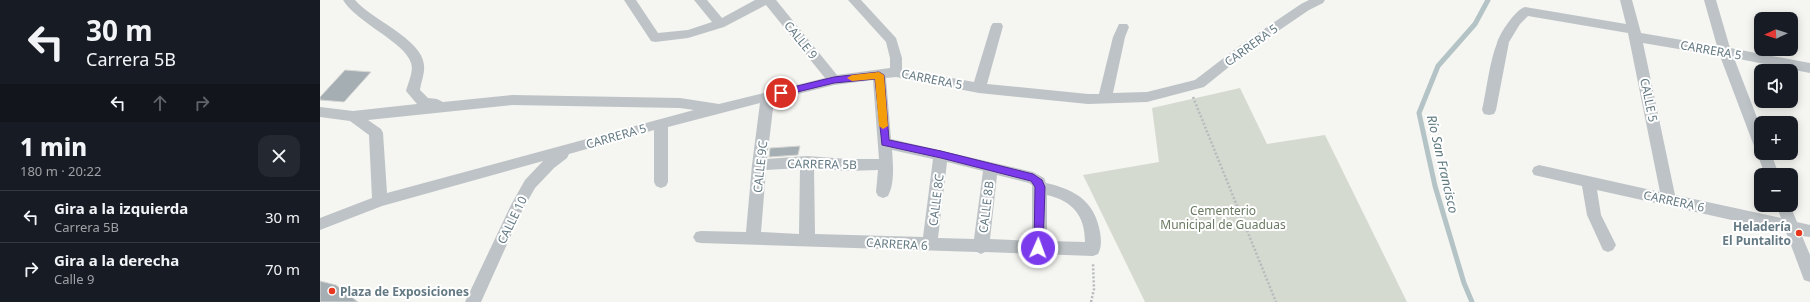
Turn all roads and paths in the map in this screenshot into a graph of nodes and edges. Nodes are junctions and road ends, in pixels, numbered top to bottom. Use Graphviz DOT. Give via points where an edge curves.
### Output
graph roads {
  1 [pos="349,0"];
  2 [pos="630,0"];
  3 [pos="700,0"];
  4 [pos="854,0"];
  5 [pos="1319,0"];
  6 [pos="1626,0"];
  7 [pos="1710,0"];
  8 [pos="771,1"];
  9 [pos="720,24"];
  10 [pos="997,26"];
  11 [pos="1124,27"];
  12 [pos="1635,34"];
  13 [pos="1725,52"];
  14 [pos="1810,68"];
  15 [pos="896,72"];
  16 [pos="879,75"];
  17 [pos="834,80"];
  18 [pos="1189,87"];
  19 [pos="979,88"];
  20 [pos="768,96"];
  21 [pos="1105,98"];
  22 [pos="449,105"];
  23 [pos="723,108"];
  24 [pos="1489,110"];
  25 [pos="320,112"];
  26 [pos="353,116"];
  27 [pos="661,123"];
  28 [pos="1754,128"];
  29 [pos="885,143"];
  30 [pos="567,150"];
  31 [pos="941,155"];
  32 [pos="808,162"];
  33 [pos="759,164"];
  34 [pos="886,164"];
  35 [pos="990,168"];
  36 [pos="1539,171"];
  37 [pos="661,182"];
  38 [pos="1037,183"];
  39 [pos="1589,183"];
  40 [pos="883,192"];
  41 [pos="1669,200"];
  42 [pos="380,201"];
  43 [pos="1786,212"];
  44 [pos="320,224"];
  45 [pos="1792,227"];
  46 [pos="1810,231"];
  47 [pos="701,237"];
  48 [pos="753,238"];
  49 [pos="807,239"];
  50 [pos="930,245"];
  51 [pos="1608,245"];
  52 [pos="981,247"];
  53 [pos="1038,248"];
  54 [pos="1092,249"];
  55 [pos="1810,275"];
  56 [pos="473,302"];
  57 [pos="1091,302"];
  58 [pos="1276,302"];
  1 -- 22 [label="street" via="362,16 411,49 418,64 413,91 424,103"];
  2 -- 9 [label="street" via="655,38 688,34"];
  3 -- 9 [label="street"];
  4 -- 15 [label="street" via="892,41"];
  5 -- 18 [label="street, CARRERA 5" via="1246,47 1199,84"];
  6 -- 12 [label="street, CALLE 5"];
  7 -- 13 [label="street"];
  8 -- 9 [label="street"];
  8 -- 17 [label="street, CALLE 9"];
  10 -- 19 [label="street"];
  11 -- 21 [label="street" via="1118,38"];
  12 -- 13 [label="street, CARRERA 5"];
  12 -- 24 [label="street, CARRERA 5" via="1525,10 1503,42"];
  12 -- 41 [label="street, CALLE 5"];
  13 -- 14 [label="street, CARRERA 5"];
  13 -- 28 [label="street"];
  15 -- 16 [label="street, CARRERA 5"];
  15 -- 19 [label="street, CARRERA 5"];
  16 -- 17 [label="street, CARRERA 5"];
  16 -- 29 [label="street"];
  17 -- 20 [label="street, CARRERA 5"];
  18 -- 21 [label="street, CARRERA 5" via="1147,97"];
  18 -- 58 [label="path"];
  19 -- 21 [label="street, CARRERA 5" via="1088,99"];
  20 -- 23 [label="street, CARRERA 5"];
  20 -- 33 [label="street, CALLE 9C"];
  22 -- 23 [label="street" via="512,100 584,100 680,102"];
  22 -- 26 [label="street"];
  23 -- 27 [label="street, CARRERA 5"];
  25 -- 26 [label="street"];
  26 -- 42 [label="street" via="376,133"];
  27 -- 30 [label="street, CARRERA 5"];
  27 -- 37 [label="street"];
  29 -- 31 [label="street"];
  29 -- 34 [label="street"];
  30 -- 42 [label="street, CARRERA 5"];
  30 -- 56 [label="street, CALLE 10" via="530,184"];
  31 -- 35 [label="street"];
  31 -- 50 [label="street, CALLE 8C"];
  32 -- 33 [label="street, CARRERA 5B"];
  32 -- 34 [label="street, CARRERA 5B"];
  32 -- 49 [label="street"];
  33 -- 48 [label="street, CALLE 9C"];
  34 -- 40 [label="street"];
  35 -- 38 [label="street"];
  35 -- 52 [label="street, CALLE 8B"];
  36 -- 39 [label="street, CARRERA 6"];
  38 -- 53 [label="street"];
  38 -- 54 [label="street" via="1076,199 1087,215 1093,231"];
  39 -- 41 [label="street, CARRERA 6"];
  39 -- 51 [label="street" via="1594,215"];
  41 -- 45 [label="street, CARRERA 6"];
  42 -- 44 [label="street, CARRERA 5"];
  43 -- 45 [label="street"];
  45 -- 46 [label="street, CARRERA 6"];
  45 -- 55 [label="street"];
  47 -- 48 [label="street, CARRERA 6"];
  48 -- 49 [label="street, CARRERA 6"];
  49 -- 50 [label="street, CARRERA 6"];
  50 -- 52 [label="street, CARRERA 6"];
  52 -- 53 [label="street, CARRERA 6"];
  53 -- 54 [label="street, CARRERA 6"];
  54 -- 57 [label="path" via="1094,289"];
}
